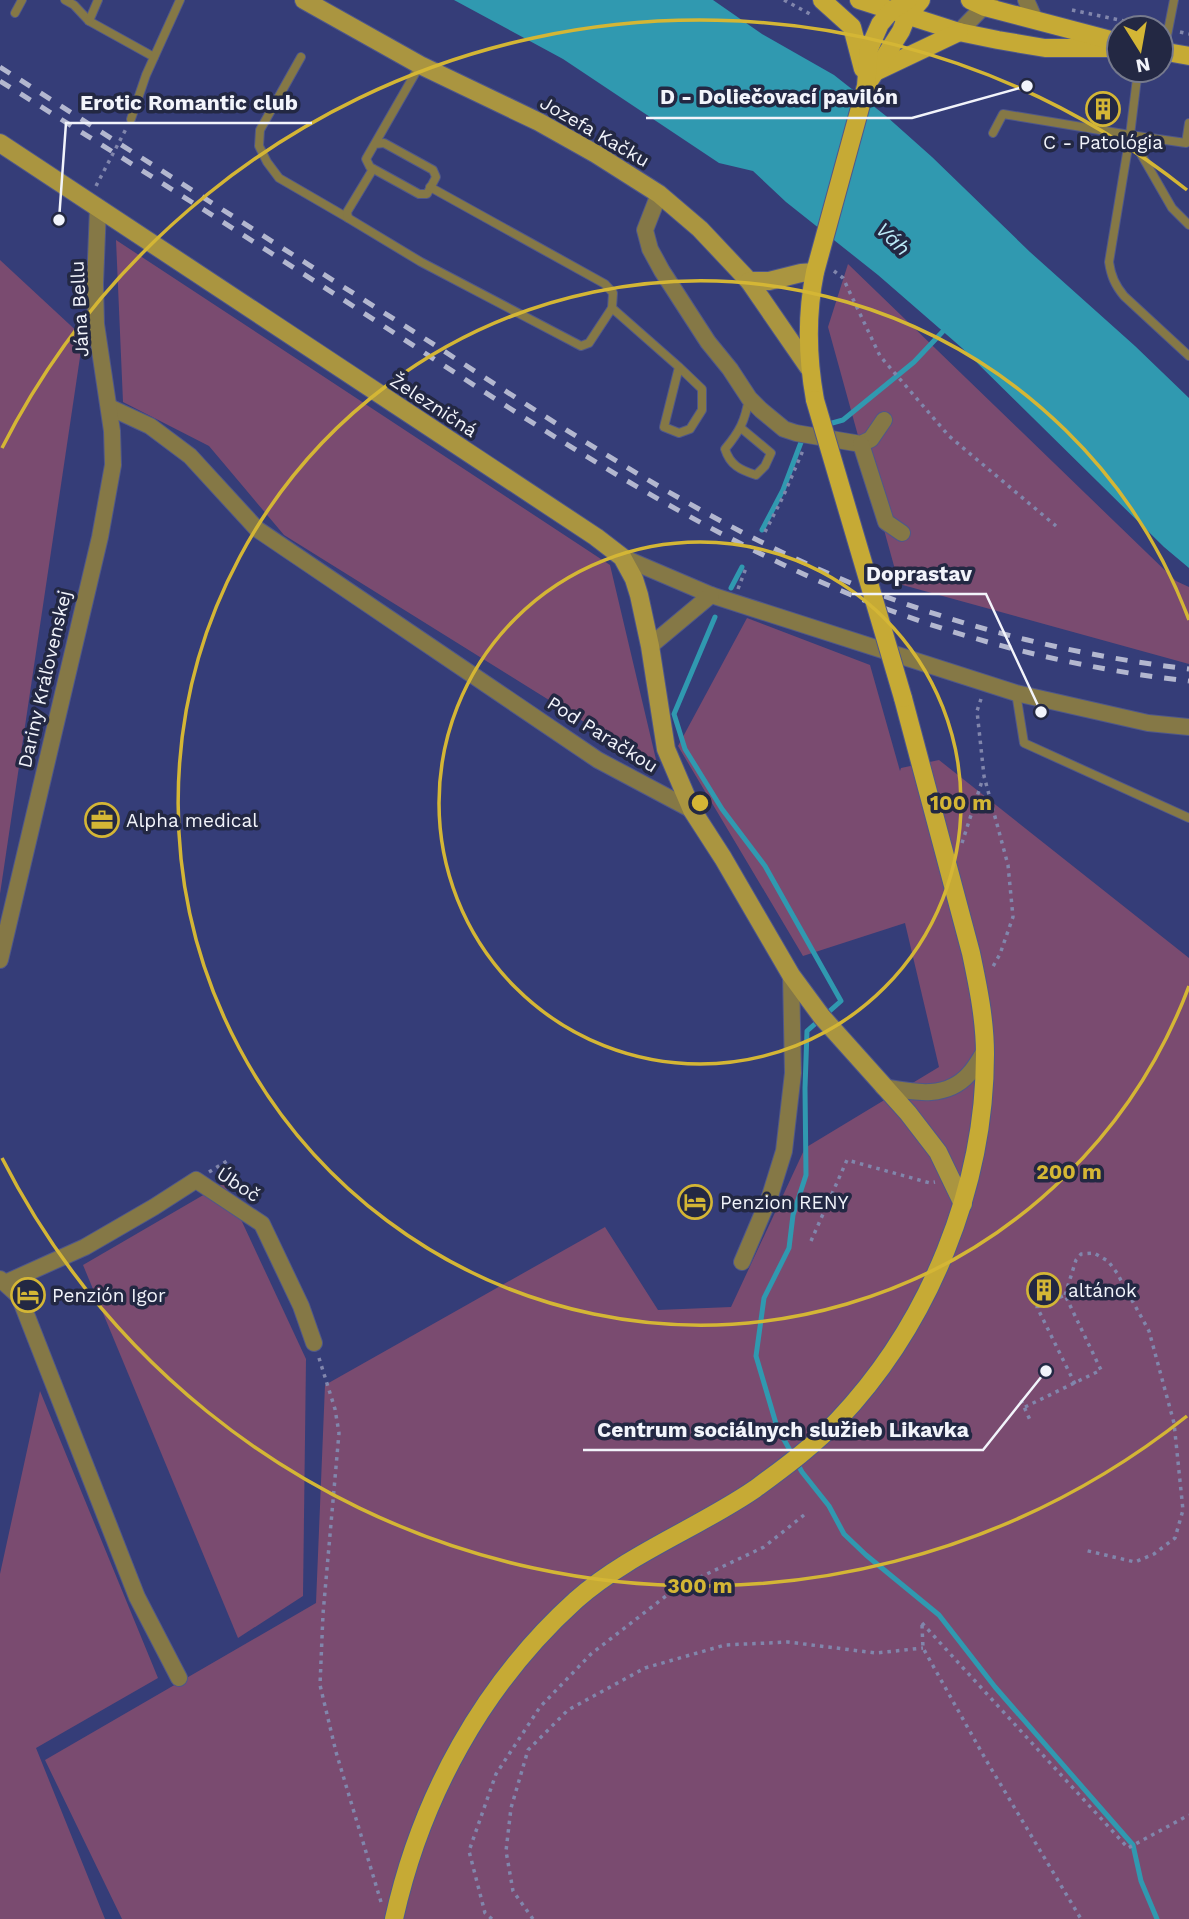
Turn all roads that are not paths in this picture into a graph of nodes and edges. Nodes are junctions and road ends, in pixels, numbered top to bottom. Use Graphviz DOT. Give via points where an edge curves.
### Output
graph roads {
  1 [pos="22,0"];
  2 [pos="65,0"];
  3 [pos="97,0"];
  4 [pos="180,0"];
  5 [pos="304,0"];
  6 [pos="859,0"];
  7 [pos="921,0"];
  8 [pos="1026,0"];
  9 [pos="982,2"];
  10 [pos="819,8"];
  11 [pos="902,9"];
  12 [pos="15,13"];
  13 [pos="1035,20"];
  14 [pos="89,21"];
  15 [pos="959,32"];
  16 [pos="1105,38"];
  17 [pos="1105,48"];
  18 [pos="154,57"];
  19 [pos="301,57"];
  20 [pos="420,65"];
  21 [pos="876,71"];
  22 [pos="1136,84"];
  23 [pos="866,86"];
  24 [pos="131,119"];
  25 [pos="1189,123"];
  26 [pos="993,133"];
  27 [pos="1130,135"];
  28 [pos="0,143"];
  29 [pos="375,144"];
  30 [pos="373,169"];
  31 [pos="430,187"];
  32 [pos="659,194"];
  33 [pos="92,204"];
  34 [pos="348,218"];
  35 [pos="1189,225"];
  36 [pos="817,265"];
  37 [pos="749,281"];
  38 [pos="612,308"];
  39 [pos="1189,355"];
  40 [pos="679,367"];
  41 [pos="809,368"];
  42 [pos="749,398"];
  43 [pos="109,407"];
  44 [pos="884,420"];
  45 [pos="741,428"];
  46 [pos="861,444"];
  47 [pos="902,533"];
  48 [pos="622,557"];
  49 [pos="711,595"];
  50 [pos="650,646"];
  51 [pos="1016,693"];
  52 [pos="1189,727"];
  53 [pos="692,810"];
  54 [pos="1189,818"];
  55 [pos="0,960"];
  56 [pos="791,975"];
  57 [pos="985,1051"];
  58 [pos="883,1087"];
  59 [pos="962,1204"];
  60 [pos="742,1262"];
  61 [pos="2,1281"];
  62 [pos="314,1343"];
  63 [pos="179,1678"];
  64 [pos="389,1914"];
  1 -- 12 [label="lane"];
  2 -- 14 [label="lane"];
  3 -- 14 [label="lane"];
  4 -- 18 [label="lane"];
  5 -- 20 [label="street, Jozefa Kačku"];
  6 -- 11 [label="main road"];
  7 -- 11 [label="main road"];
  8 -- 13 [label="street"];
  9 -- 13 [label="main road"];
  9 -- 15 [label="street"];
  10 -- 23 [label="main road" via="852,27"];
  11 -- 15 [label="main road"];
  11 -- 21 [label="main road" via="901,32"];
  11 -- 23 [label="main road" via="880,24 869,49"];
  13 -- 16 [label="main road"];
  14 -- 18 [label="lane"];
  15 -- 17 [label="main road" via="1045,48"];
  15 -- 21 [label="main road"];
  18 -- 24 [label="lane"];
  19 -- 34 [label="lane" via="260,130 259,146 279,178"];
  20 -- 29 [label="lane"];
  20 -- 32 [label="street, Jozefa Kačku" via="539,122"];
  21 -- 23 [label="main road"];
  22 -- 27 [label="lane"];
  23 -- 36 [label="main road"];
  25 -- 27 [label="lane" via="1186,143"];
  26 -- 27 [label="lane" via="1003,114"];
  27 -- 35 [label="lane" via="1172,208"];
  27 -- 39 [label="lane" via="1110,275 1124,296"];
  28 -- 33 [label="street, Železničná"];
  29 -- 30 [label="lane" via="366,159"];
  29 -- 31 [label="lane" via="384,143 433,170 436,177"];
  30 -- 31 [label="lane" via="419,194 427,194"];
  30 -- 34 [label="lane" via="347,212"];
  31 -- 38 [label="lane" via="605,285 614,293"];
  32 -- 37 [label="street, Jozefa Kačku" via="701,229"];
  32 -- 42 [label="street" via="645,230 650,249"];
  33 -- 43 [label="street, Jána Bellu" via="96,324"];
  33 -- 48 [label="street, Železničná"];
  34 -- 38 [label="lane" via="581,346 589,343"];
  36 -- 37 [label="street" via="769,281"];
  36 -- 41 [label="main road" via="807,331"];
  37 -- 41 [label="street, Jozefa Kačku"];
  38 -- 40 [label="lane"];
  40 -- 40 [label="lane" via="702,389 702,410 690,429 679,433 664,427"];
  41 -- 57 [label="main road, bridge" via="961,911 979,992"];
  42 -- 45 [label="lane"];
  42 -- 46 [label="street" via="784,429"];
  43 -- 53 [label="street, Pod Paračkou" via="150,426 190,456 257,529 598,760"];
  43 -- 55 [label="street, Dariny Kráľovenskej" via="113,464 100,537"];
  44 -- 46 [label="street" via="871,439"];
  45 -- 45 [label="lane" via="725,449 740,470 756,475 771,453"];
  46 -- 47 [label="street" via="886,522"];
  48 -- 49 [label="street"];
  48 -- 50 [label="street, Železničná" via="639,595"];
  49 -- 50 [label="street"];
  49 -- 51 [label="street"];
  50 -- 53 [label="street, Železničná" via="666,750"];
  51 -- 52 [label="street" via="1148,723"];
  51 -- 54 [label="lane" via="1024,743"];
  53 -- 56 [label="street, Pod Paračkou"];
  56 -- 58 [label="street, Pod Paračkou"];
  56 -- 60 [label="street" via="793,1073 784,1151"];
  57 -- 58 [label="street" via="968,1076 948,1089 919,1094"];
  57 -- 59 [label="main road" via="978,1138"];
  58 -- 59 [label="street, Pod Paračkou" via="938,1152"];
  59 -- 64 [label="main road" via="926,1294 884,1365 838,1421 754,1489 601,1581 532,1646 479,1714 446,1770"];
  61 -- 62 [label="street, Úboč" via="85,1247 196,1180 262,1224"];
  61 -- 63 [label="street" via="19,1296 137,1597"];
}
